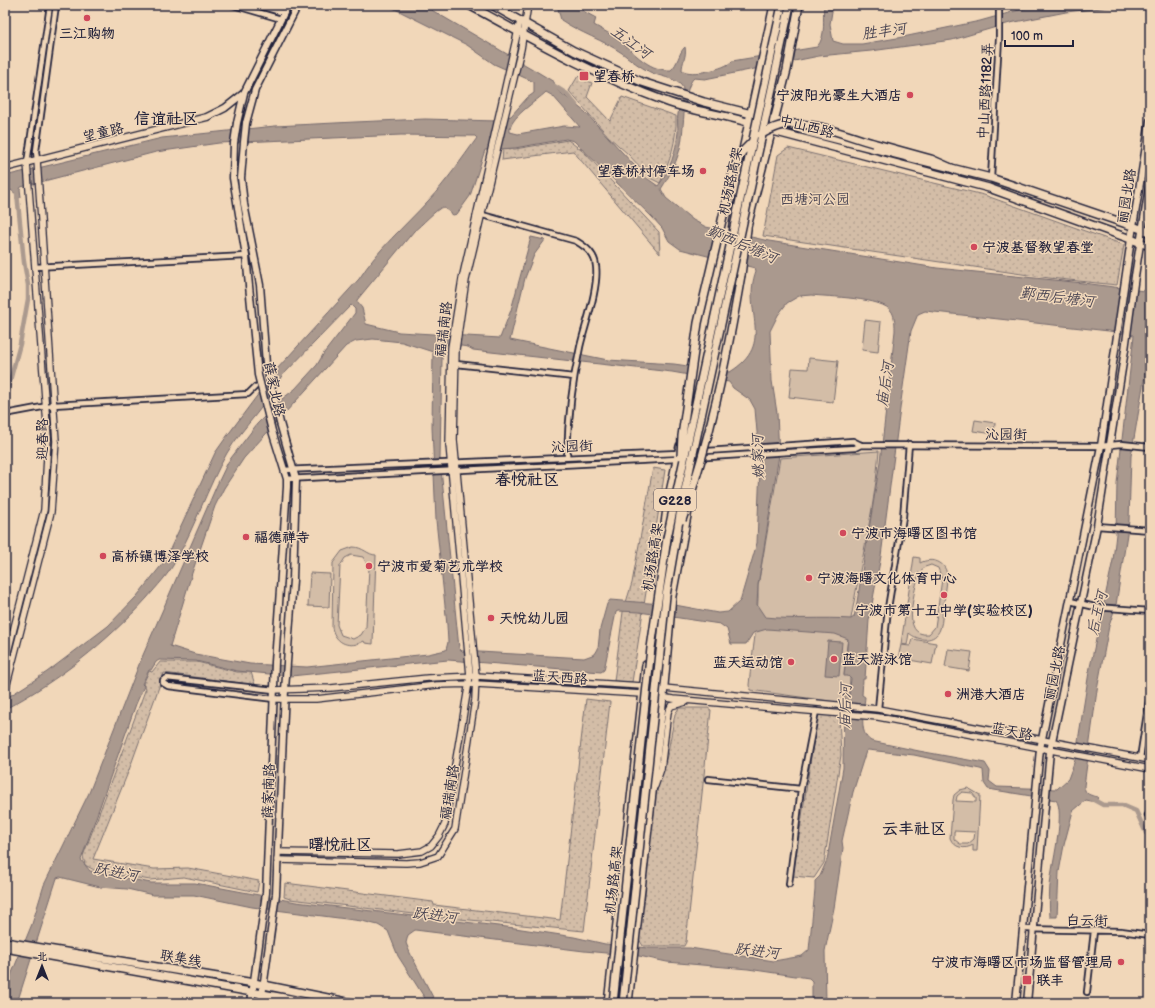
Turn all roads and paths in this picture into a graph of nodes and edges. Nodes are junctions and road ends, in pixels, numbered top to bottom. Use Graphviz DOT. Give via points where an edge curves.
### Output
graph roads {
  1 [pos="50,5"];
  2 [pos="56,5"];
  3 [pos="233,5"];
  4 [pos="257,5"];
  5 [pos="288,5"];
  6 [pos="298,5"];
  7 [pos="469,5"];
  8 [pos="492,5"];
  9 [pos="528,5"];
  10 [pos="774,5"];
  11 [pos="782,5"];
  12 [pos="790,5"];
  13 [pos="799,5"];
  14 [pos="999,5"];
  15 [pos="284,13"];
  16 [pos="281,19"];
  17 [pos="523,23"];
  18 [pos="521,33"];
  19 [pos="244,93"];
  20 [pos="751,113"];
  21 [pos="775,120"];
  22 [pos="1150,121"];
  23 [pos="749,122"];
  24 [pos="772,131"];
  25 [pos="37,160"];
  26 [pos="27,163"];
  27 [pos="5,168"];
  28 [pos="958,171"];
  29 [pos="991,178"];
  30 [pos="1150,181"];
  31 [pos="735,186"];
  32 [pos="479,215"];
  33 [pos="1133,226"];
  34 [pos="747,228"];
  35 [pos="1142,229"];
  36 [pos="1150,232"];
  37 [pos="1130,239"];
  38 [pos="1139,242"];
  39 [pos="1150,246"];
  40 [pos="246,256"];
  41 [pos="35,267"];
  42 [pos="45,267"];
  43 [pos="454,348"];
  44 [pos="456,364"];
  45 [pos="692,370"];
  46 [pos="574,377"];
  47 [pos="258,385"];
  48 [pos="53,405"];
  49 [pos="45,407"];
  50 [pos="5,414"];
  51 [pos="861,444"];
  52 [pos="909,444"];
  53 [pos="1101,446"];
  54 [pos="1110,446"];
  55 [pos="1147,447"];
  56 [pos="699,455"];
  57 [pos="677,456"];
  58 [pos="567,457"];
  59 [pos="450,462"];
  60 [pos="284,470"];
  61 [pos="294,470"];
  62 [pos="451,470"];
  63 [pos="680,478"];
  64 [pos="287,479"];
  65 [pos="296,479"];
  66 [pos="1096,526"];
  67 [pos="1150,530"];
  68 [pos="675,541"];
  69 [pos="1070,601"];
  70 [pos="1081,604"];
  71 [pos="1150,611"];
  72 [pos="5,663"];
  73 [pos="472,664"];
  74 [pos="470,676"];
  75 [pos="476,676"];
  76 [pos="469,684"];
  77 [pos="476,684"];
  78 [pos="643,686"];
  79 [pos="664,688"];
  80 [pos="274,690"];
  81 [pos="285,690"];
  82 [pos="5,692"];
  83 [pos="642,694"];
  84 [pos="1150,694"];
  85 [pos="663,697"];
  86 [pos="274,699"];
  87 [pos="284,700"];
  88 [pos="694,700"];
  89 [pos="868,709"];
  90 [pos="878,710"];
  91 [pos="816,711"];
  92 [pos="845,714"];
  93 [pos="1042,739"];
  94 [pos="1052,741"];
  95 [pos="1040,749"];
  96 [pos="1050,751"];
  97 [pos="1140,758"];
  98 [pos="1150,760"];
  99 [pos="1150,769"];
  100 [pos="708,779"];
  101 [pos="800,789"];
  102 [pos="651,798"];
  103 [pos="278,852"];
  104 [pos="277,860"];
  105 [pos="789,884"];
  106 [pos="1023,929"];
  107 [pos="1034,930"];
  108 [pos="1094,931"];
  109 [pos="1150,935"];
  110 [pos="5,942"];
  111 [pos="20,947"];
  112 [pos="5,948"];
  113 [pos="38,950"];
  114 [pos="254,983"];
  115 [pos="264,985"];
  116 [pos="252,992"];
  117 [pos="1087,992"];
  118 [pos="262,994"];
  119 [pos="251,1003"];
  120 [pos="261,1003"];
  121 [pos="314,1003"];
  122 [pos="352,1003"];
  123 [pos="608,1003"];
  124 [pos="613,1003"];
  125 [pos="623,1003"];
  126 [pos="628,1003"];
  127 [pos="1016,1003"];
  128 [pos="1027,1003"];
  1 -- 26 [label="street"];
  2 -- 25 [label="street"];
  3 -- 16 [label="street"];
  4 -- 15 [label="street"];
  5 -- 15 [label="main road, 望童路"];
  6 -- 61 [label="main road, 薛家北路, bridge" via="255,90 246,122 241,178 260,285 268,374"];
  7 -- 18 [label="main road, 中山西路"];
  8 -- 17 [label="main road, 中山西路"];
  9 -- 17 [label="street, 福瑞南路"];
  10 -- 20 [label="main road"];
  11 -- 63 [label="main road, 机场路高架 / G228, bridge"];
  12 -- 68 [label="main road, 机场路高架 / G228, bridge"];
  13 -- 21 [label="main road"];
  14 -- 29 [label="street, 中山西路1182弄"];
  15 -- 16 [label="main road, 望童路"];
  16 -- 19 [label="main road, 望童路"];
  17 -- 18 [label="street, 福瑞南路"];
  17 -- 20 [label="main road, 中山西路" via="574,52 642,82 704,102"];
  18 -- 23 [label="main road, 中山西路" via="569,60 640,92 667,102"];
  18 -- 32 [label="street, 福瑞南路"];
  19 -- 25 [label="main road, 望童路" via="225,108 207,116"];
  19 -- 40 [label="main road, 薛家北路, bridge" via="233,155 234,191"];
  20 -- 21 [label="main road, 中山西路"];
  20 -- 23 [label="main road"];
  21 -- 24 [label="main road"];
  21 -- 28 [label="main road, 中山西路" via="808,132"];
  22 -- 33 [label="main road, 丽园北路"];
  23 -- 24 [label="main road, 中山西路"];
  23 -- 31 [label="main road"];
  24 -- 34 [label="main road"];
  24 -- 37 [label="main road, 中山西路" via="989,188"];
  25 -- 26 [label="main road, 望童路"];
  25 -- 42 [label="street, 迎春路"];
  26 -- 27 [label="main road, 望童路"];
  26 -- 41 [label="street, 迎春路"];
  28 -- 29 [label="main road, 中山西路"];
  28 -- 45 [label="main road, bridge" via="931,159 813,126 791,124 771,129 757,137 742,152 731,182 698,323"];
  29 -- 33 [label="main road, 中山西路"];
  30 -- 35 [label="main road, 丽园北路"];
  31 -- 45 [label="main road, bridge" via="728,206 700,348"];
  31 -- 57 [label="main road" via="701,361"];
  32 -- 43 [label="street, 福瑞南路"];
  32 -- 46 [label="street" via="576,241 593,256 597,277"];
  33 -- 35 [label="main road, 中山西路"];
  33 -- 37 [label="main road, 丽园北路"];
  34 -- 56 [label="main road"];
  34 -- 68 [label="main road, bridge" via="742,275 727,356 695,486"];
  35 -- 36 [label="main road, 中山西路"];
  35 -- 38 [label="main road, 丽园北路"];
  37 -- 38 [label="main road, 中山西路"];
  37 -- 53 [label="main road, 丽园北路"];
  38 -- 39 [label="main road, 中山西路"];
  38 -- 54 [label="main road, 丽园北路, bridge"];
  40 -- 42 [label="street"];
  40 -- 47 [label="main road, 薛家北路"];
  41 -- 42 [label="street"];
  41 -- 49 [label="street, 迎春路"];
  42 -- 48 [label="street, 迎春路"];
  43 -- 44 [label="street, 福瑞南路"];
  43 -- 59 [label="street, 福瑞南路" via="449,414"];
  44 -- 46 [label="street"];
  44 -- 59 [label="street, 福瑞南路" via="454,440"];
  45 -- 63 [label="main road, bridge" via="682,436"];
  46 -- 58 [label="street"];
  47 -- 48 [label="street" via="248,394"];
  47 -- 60 [label="main road, 薛家北路"];
  48 -- 49 [label="street"];
  48 -- 82 [label="street, 迎春路" via="56,441 51,512"];
  49 -- 50 [label="street"];
  49 -- 72 [label="street, 迎春路" via="48,438 44,510"];
  51 -- 52 [label="street, 沁园街"];
  51 -- 56 [label="street, 沁园街" via="853,441 758,447"];
  51 -- 56 [label="street, 沁园街" via="855,448"];
  52 -- 53 [label="street, 沁园街"];
  52 -- 90 [label="street" via="904,510 886,630"];
  53 -- 54 [label="street, 沁园街"];
  53 -- 69 [label="main road, 丽园北路"];
  54 -- 55 [label="street, 沁园街" via="1121,444"];
  54 -- 66 [label="main road, 丽园北路"];
  56 -- 57 [label="street, 沁园街"];
  56 -- 79 [label="main road" via="672,598"];
  57 -- 58 [label="street, 沁园街"];
  57 -- 62 [label="street, 沁园街"];
  57 -- 78 [label="main road" via="668,501"];
  58 -- 59 [label="street, 沁园街"];
  59 -- 61 [label="street, 沁园街"];
  59 -- 62 [label="street, 福瑞南路"];
  60 -- 61 [label="street, 沁园街"];
  60 -- 64 [label="main road, 薛家北路"];
  61 -- 65 [label="main road, 薛家北路"];
  62 -- 65 [label="street, 沁园街"];
  62 -- 73 [label="street, 福瑞南路"];
  63 -- 124 [label="main road, 机场路高架 / G228, bridge" via="667,538 651,648"];
  64 -- 65 [label="street, 沁园街"];
  64 -- 80 [label="main road, 薛家北路"];
  65 -- 81 [label="main road, 薛家北路" via="293,580"];
  66 -- 67 [label="street"];
  66 -- 70 [label="main road, 丽园北路"];
  68 -- 125 [label="main road, 机场路高架 / G228, bridge" via="666,596"];
  69 -- 70 [label="street"];
  69 -- 93 [label="main road, 丽园北路"];
  70 -- 71 [label="street"];
  70 -- 94 [label="main road, 丽园北路"];
  73 -- 74 [label="street, 福瑞南路"];
  73 -- 75 [label="street, 福瑞南路"];
  74 -- 75 [label="street, 蓝天西路"];
  74 -- 76 [label="street, 福瑞南路"];
  74 -- 81 [label="street, 蓝天西路"];
  75 -- 77 [label="street, 福瑞南路"];
  75 -- 78 [label="street, 蓝天西路"];
  76 -- 77 [label="street, 蓝天西路"];
  76 -- 87 [label="street, 蓝天西路"];
  76 -- 103 [label="street, 福瑞南路" via="445,824 431,846 422,851 398,854"];
  77 -- 83 [label="street, 蓝天西路"];
  77 -- 104 [label="street, 福瑞南路" via="455,829 438,856 406,864"];
  78 -- 79 [label="street, 蓝天西路"];
  78 -- 83 [label="main road"];
  79 -- 85 [label="main road"];
  79 -- 89 [label="street, 蓝天西路"];
  80 -- 81 [label="street, 蓝天西路"];
  80 -- 86 [label="main road, 薛家南路"];
  80 -- 86 [label="street" via="167,678 163,680 168,686"];
  81 -- 87 [label="main road, 薛家南路"];
  83 -- 85 [label="street, 蓝天西路"];
  83 -- 123 [label="main road"];
  84 -- 97 [label="street"];
  85 -- 88 [label="street, 蓝天西路"];
  85 -- 102 [label="main road"];
  86 -- 87 [label="street, 蓝天西路"];
  86 -- 114 [label="main road, 薛家南路" via="266,893"];
  87 -- 103 [label="main road, 薛家南路"];
  88 -- 91 [label="street, 蓝天西路"];
  88 -- 102 [label="street" via="671,706 668,712 661,769"];
  89 -- 90 [label="street, 蓝天路"];
  90 -- 93 [label="street, 蓝天路"];
  91 -- 92 [label="street, 蓝天西路"];
  91 -- 101 [label="street"];
  92 -- 95 [label="street, 蓝天路" via="920,725"];
  93 -- 94 [label="street, 蓝天路"];
  93 -- 95 [label="main road, 丽园北路"];
  94 -- 96 [label="main road, 丽园北路"];
  94 -- 97 [label="street, 蓝天路"];
  95 -- 96 [label="street, 蓝天路"];
  95 -- 106 [label="main road, 丽园北路"];
  96 -- 99 [label="street, 蓝天路"];
  96 -- 107 [label="main road, 丽园北路"];
  97 -- 98 [label="street, 蓝天路"];
  100 -- 101 [label="street"];
  101 -- 105 [label="street"];
  102 -- 126 [label="main road"];
  103 -- 104 [label="main road, 薛家南路"];
  104 -- 115 [label="main road, 薛家南路" via="275,907"];
  106 -- 107 [label="street, 白云街"];
  106 -- 127 [label="main road, 丽园北路"];
  107 -- 108 [label="street, 白云街"];
  107 -- 128 [label="main road, 丽园北路"];
  108 -- 109 [label="street, 白云街"];
  108 -- 117 [label="street"];
  110 -- 111 [label="main road, 联集线"];
  111 -- 112 [label="main road, 联集线"];
  111 -- 113 [label="main road, 联集线"];
  113 -- 114 [label="main road, 联集线"];
  113 -- 116 [label="main road, 联集线"];
  114 -- 115 [label="main road, 联集线"];
  114 -- 116 [label="main road"];
  115 -- 118 [label="main road"];
  115 -- 122 [label="main road, 联集线"];
  116 -- 118 [label="main road, 联集线"];
  116 -- 119 [label="main road"];
  118 -- 120 [label="main road"];
  118 -- 121 [label="main road, 联集线"];
}
